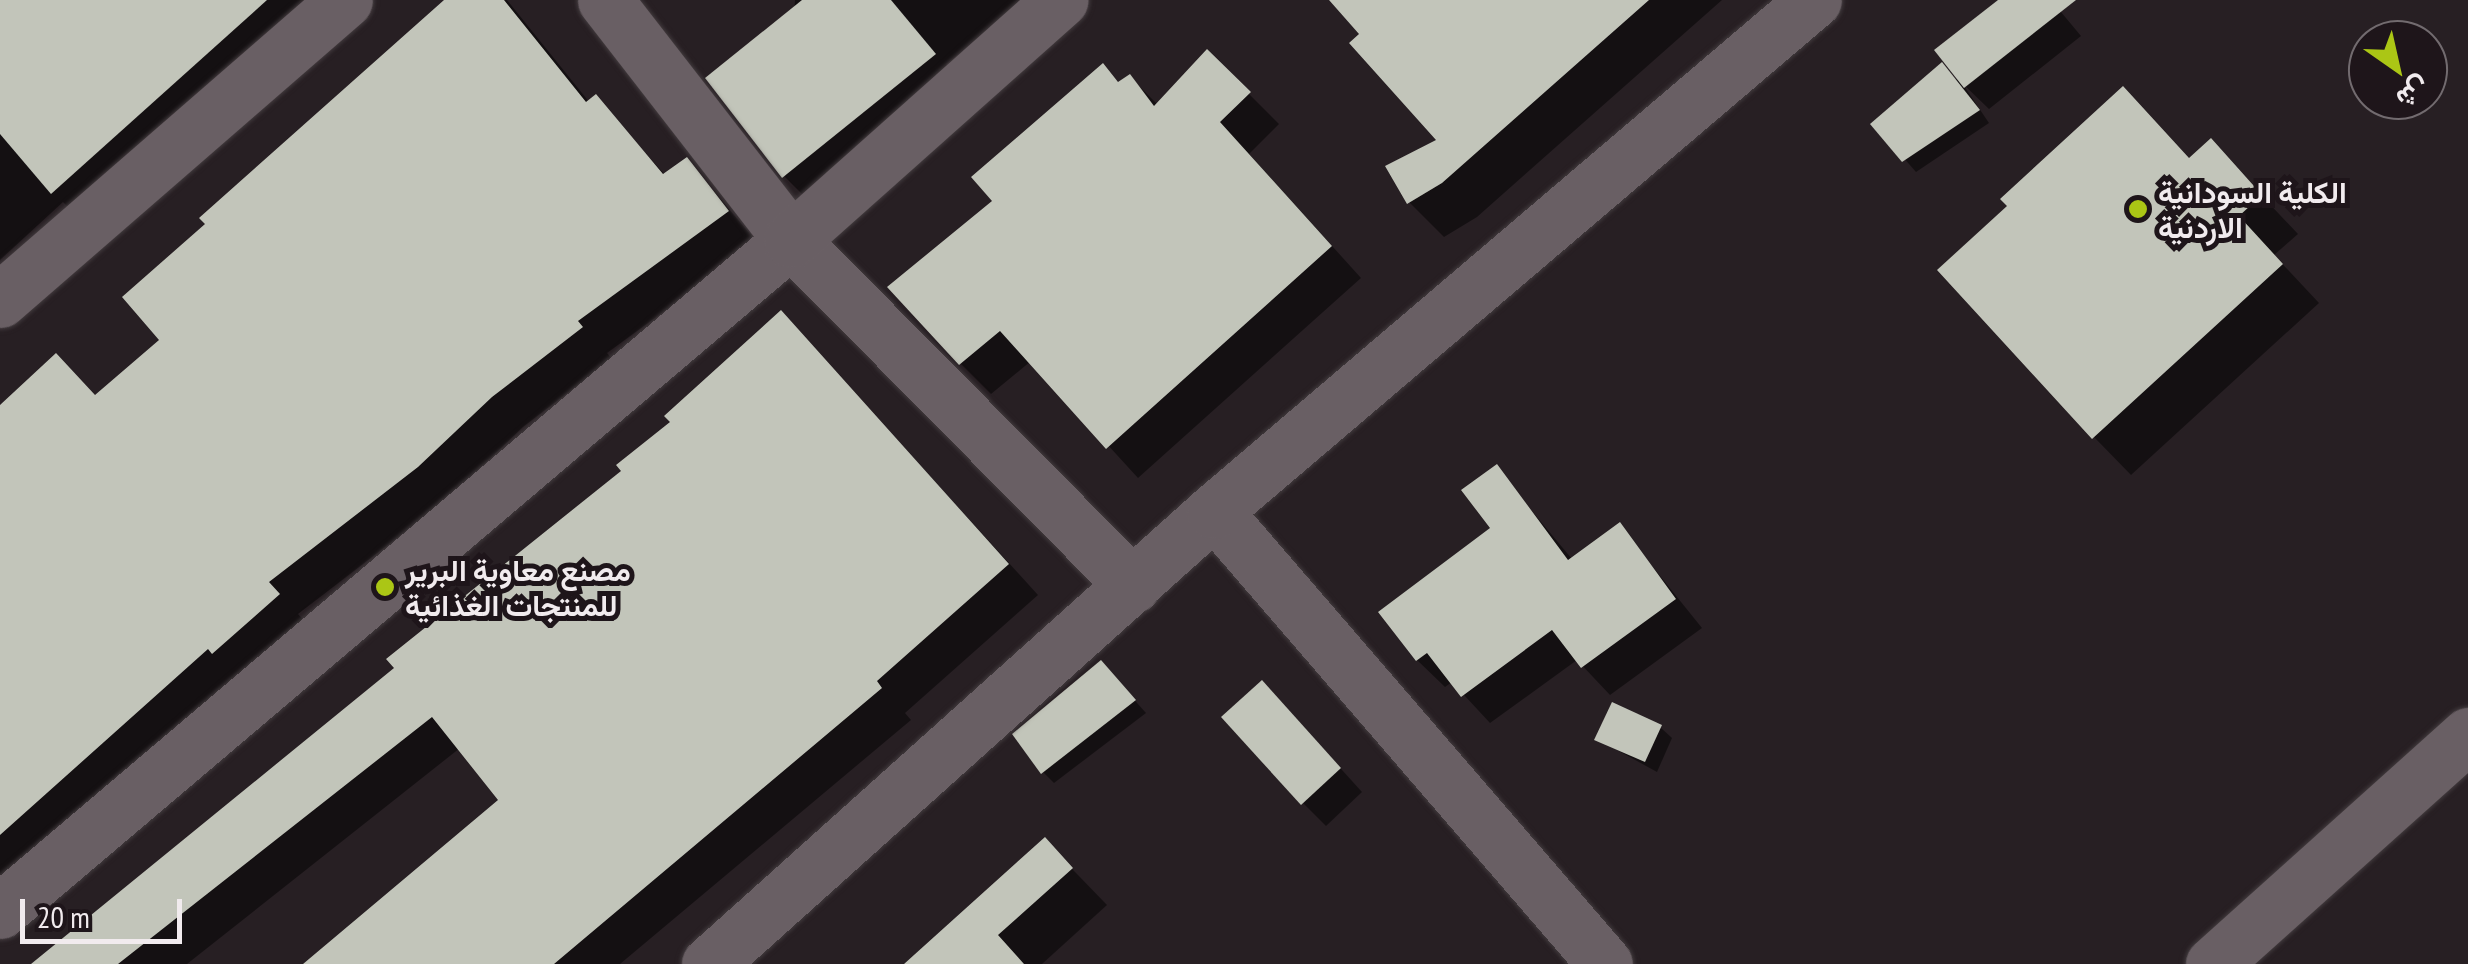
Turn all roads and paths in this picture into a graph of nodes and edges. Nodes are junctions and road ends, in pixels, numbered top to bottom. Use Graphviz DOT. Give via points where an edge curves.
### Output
graph roads {
  1 [pos="345,0"];
  2 [pos="606,0"];
  3 [pos="1060,0"];
  4 [pos="1814,0"];
  5 [pos="791,240"];
  6 [pos="0,300"];
  7 [pos="1214,511"];
  8 [pos="1133,586"];
  9 [pos="2468,735"];
  10 [pos="0,912"];
  11 [pos="709,964"];
  12 [pos="1605,964"];
  13 [pos="2213,964"];
  1 -- 6 [label="street"];
  2 -- 5 [label="street"];
  3 -- 5 [label="street"];
  4 -- 7 [label="street"];
  5 -- 8 [label="street"];
  5 -- 10 [label="street"];
  7 -- 8 [label="street"];
  7 -- 12 [label="street"];
  8 -- 11 [label="street"];
  9 -- 13 [label="street"];
}
